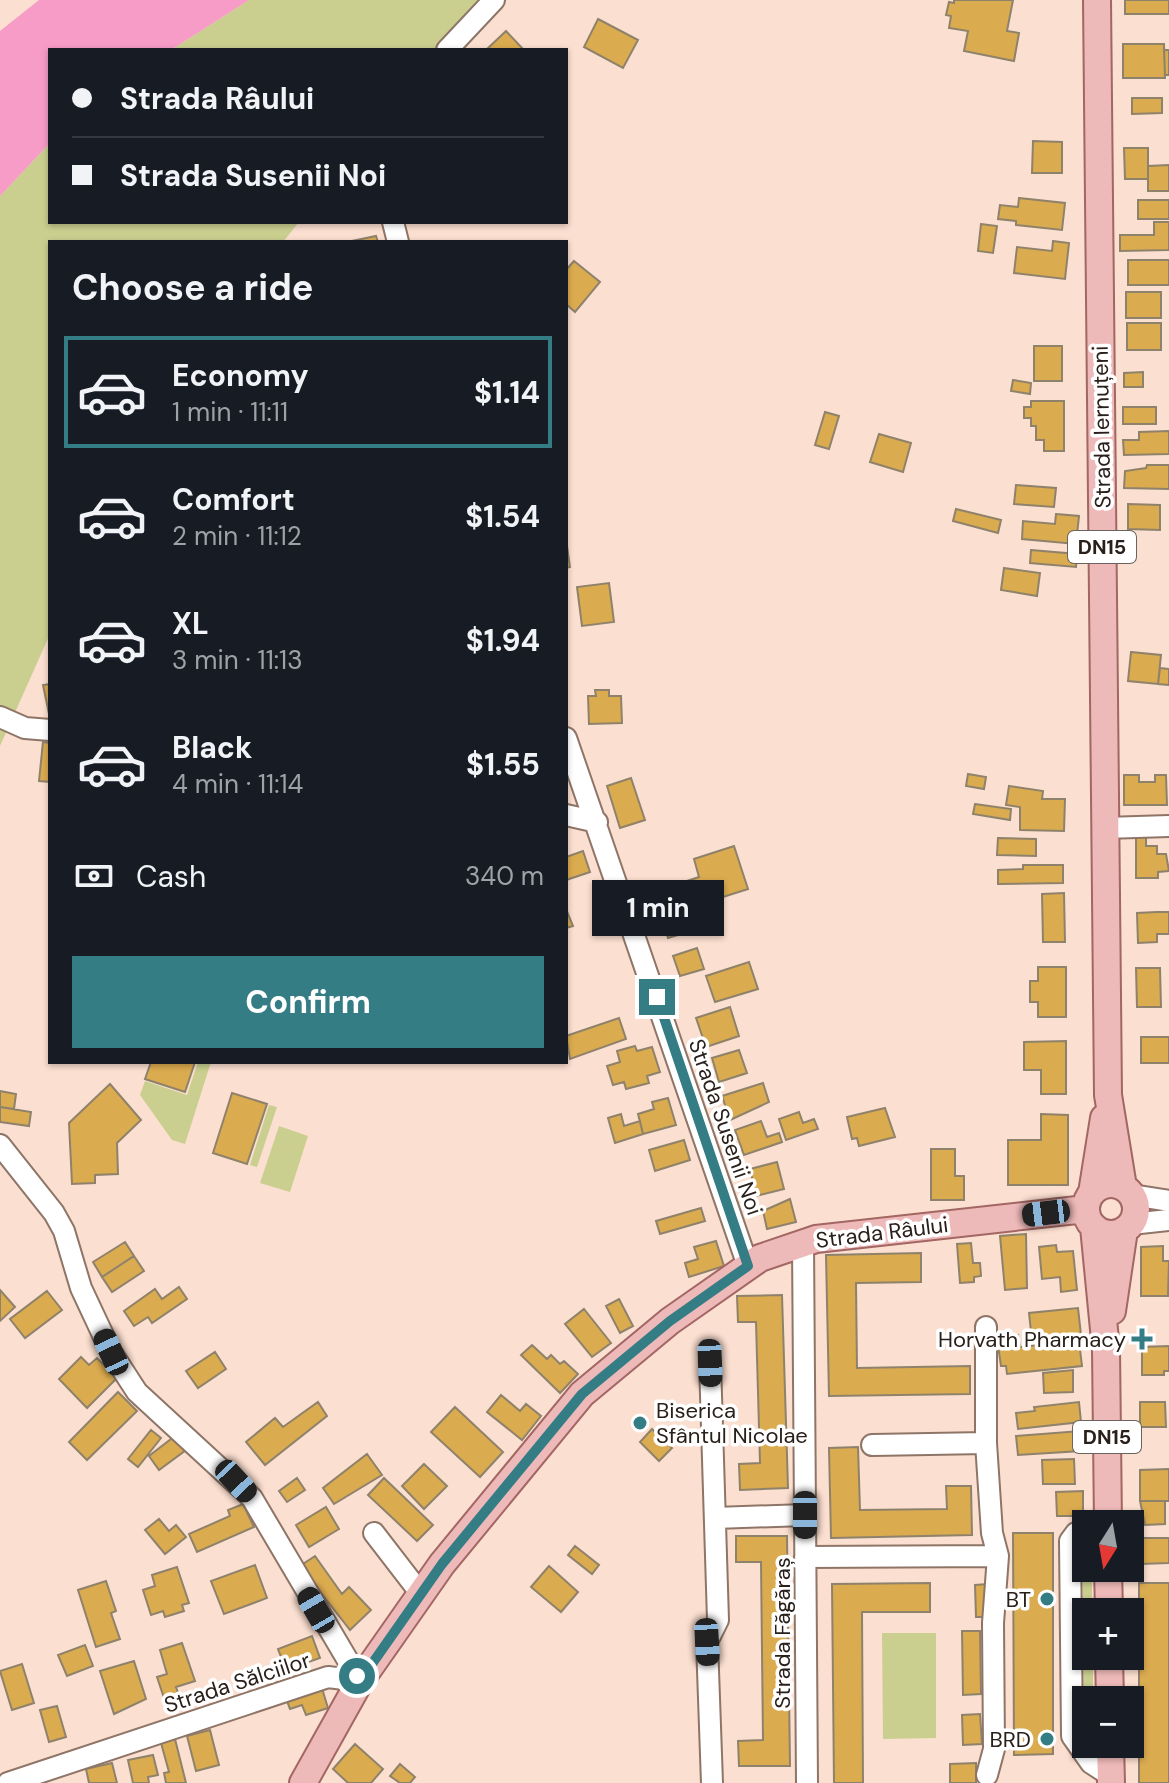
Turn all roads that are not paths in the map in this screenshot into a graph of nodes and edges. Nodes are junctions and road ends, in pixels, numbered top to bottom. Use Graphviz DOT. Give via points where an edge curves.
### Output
graph roads {
  1 [pos="494,0"];
  2 [pos="1097,0"];
  3 [pos="449,48"];
  4 [pos="0,717"];
  5 [pos="48,730"];
  6 [pos="568,743"];
  7 [pos="568,815"];
  8 [pos="597,822"];
  9 [pos="1169,826"];
  10 [pos="1105,828"];
  11 [pos="1108,1095"];
  12 [pos="0,1145"];
  13 [pos="1127,1191"];
  14 [pos="1169,1201"];
  15 [pos="1090,1210"];
  16 [pos="1169,1220"];
  17 [pos="1128,1227"];
  18 [pos="803,1243"];
  19 [pos="748,1266"];
  20 [pos="986,1327"];
  21 [pos="1106,1350"];
  22 [pos="710,1363"];
  23 [pos="986,1443"];
  24 [pos="872,1445"];
  25 [pos="1108,1510"];
  26 [pos="805,1515"];
  27 [pos="715,1518"];
  28 [pos="374,1533"];
  29 [pos="1072,1538"];
  30 [pos="998,1556"];
  31 [pos="805,1557"];
  32 [pos="421,1594"];
  33 [pos="360,1681"];
  34 [pos="1110,1758"];
  35 [pos="987,1775"];
  36 [pos="1111,1780"];
  37 [pos="8,1783"];
  38 [pos="303,1783"];
  39 [pos="712,1783"];
  40 [pos="807,1783"];
  1 -- 3 [label="street"];
  2 -- 10 [label="main road, Strada Iernuțeni / DN15"];
  4 -- 5 [label="street" via="25,728"];
  6 -- 8 [label="street, Strada Susenii Noi"];
  7 -- 8 [label="street"];
  8 -- 19 [label="street, Strada Susenii Noi"];
  9 -- 10 [label="street"];
  10 -- 11 [label="main road, Strada Iernuțeni / DN15"];
  11 -- 13 [label="main road, Strada Iernuțeni / DN15"];
  11 -- 15 [label="main road, Strada Iernuțeni / DN15"];
  12 -- 33 [label="street, Strada Sălciilor" via="64,1231 81,1288 137,1392 252,1498"];
  13 -- 14 [label="street"];
  13 -- 15 [label="main road" via="1106,1184"];
  13 -- 17 [label="main road, DN15" via="1136,1209"];
  15 -- 17 [label="main road" via="1109,1234"];
  15 -- 18 [label="main road, Strada Râului"];
  15 -- 21 [label="main road, Strada Iernuțeni / DN15"];
  16 -- 17 [label="street"];
  17 -- 21 [label="main road, Strada Iernuțeni / DN15"];
  18 -- 19 [label="main road, Strada Râului"];
  18 -- 26 [label="street, Strada Făgăraș"];
  19 -- 32 [label="main road, Strada Râului" via="670,1321 582,1394"];
  20 -- 23 [label="street"];
  21 -- 25 [label="main road, Strada Iernuțeni / DN15"];
  22 -- 27 [label="street"];
  23 -- 24 [label="street"];
  23 -- 30 [label="street"];
  26 -- 27 [label="street"];
  26 -- 31 [label="street, Strada Făgăraș"];
  27 -- 39 [label="street" via="718,1620 707,1642"];
  28 -- 32 [label="street"];
  29 -- 36 [label="street" via="1072,1736"];
  30 -- 31 [label="street"];
  30 -- 35 [label="street" via="994,1749"];
  31 -- 40 [label="street, Strada Făgăraș"];
  32 -- 33 [label="main road, Strada Râului"];
  33 -- 37 [label="street, Strada Sălciilor" via="328,1677"];
  33 -- 38 [label="main road, Strada Râului"];
  34 -- 36 [label="main road"];
}
